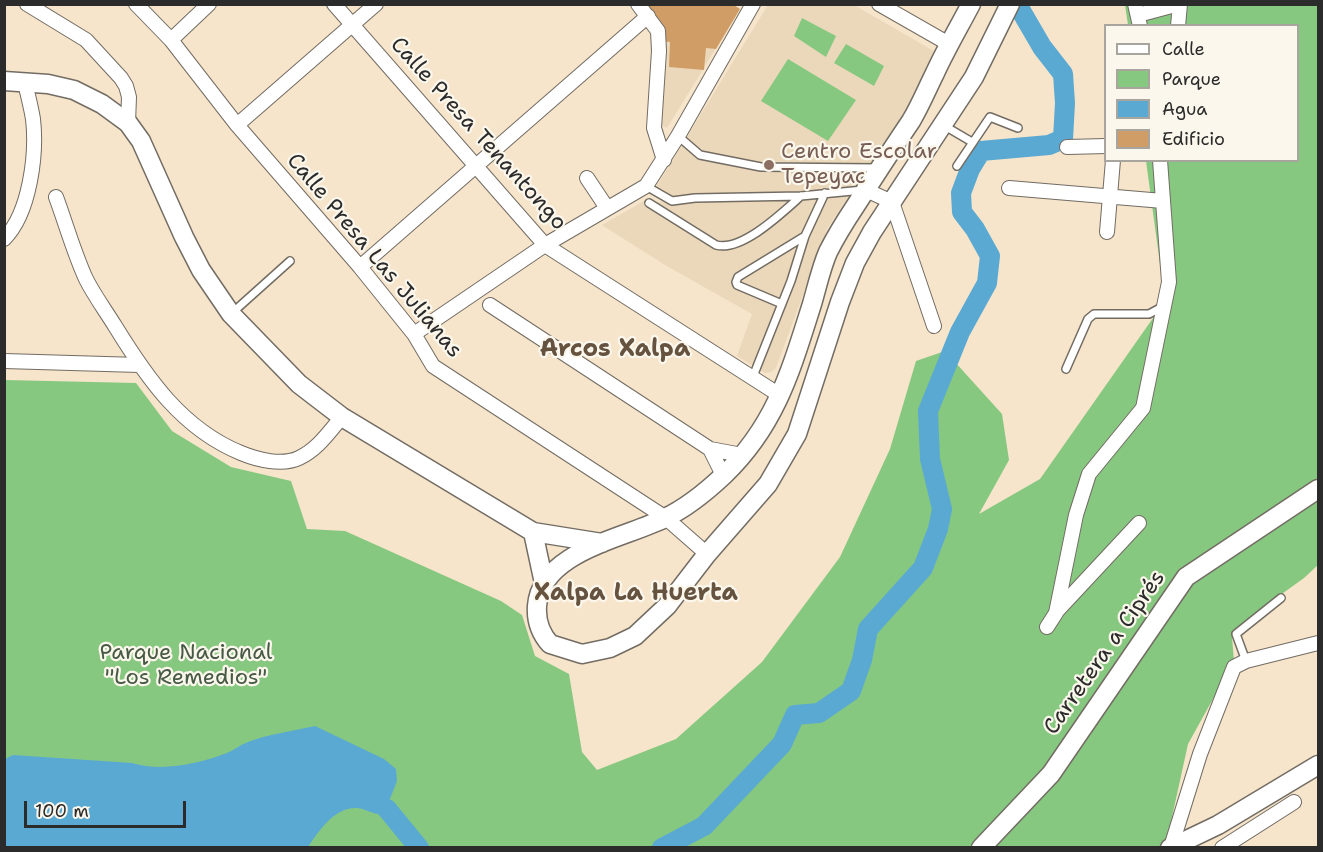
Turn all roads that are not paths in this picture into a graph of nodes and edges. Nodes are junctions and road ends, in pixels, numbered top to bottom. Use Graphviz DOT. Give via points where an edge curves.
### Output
graph roads {
  1 [pos="27,4"];
  2 [pos="136,4"];
  3 [pos="209,4"];
  4 [pos="334,4"];
  5 [pos="376,4"];
  6 [pos="638,4"];
  7 [pos="753,4"];
  8 [pos="879,4"];
  9 [pos="971,4"];
  10 [pos="1179,4"];
  11 [pos="1009,7"];
  12 [pos="1138,15"];
  13 [pos="648,16"];
  14 [pos="1178,24"];
  15 [pos="353,26"];
  16 [pos="171,40"];
  17 [pos="949,44"];
  18 [pos="4,81"];
  19 [pos="26,83"];
  20 [pos="912,119"];
  21 [pos="128,123"];
  22 [pos="237,125"];
  23 [pos="1018,128"];
  24 [pos="939,131"];
  25 [pos="678,136"];
  26 [pos="972,142"];
  27 [pos="1104,146"];
  28 [pos="1067,147"];
  29 [pos="664,160"];
  30 [pos="1113,162"];
  31 [pos="1160,162"];
  32 [pos="476,164"];
  33 [pos="957,165"];
  34 [pos="878,168"];
  35 [pos="587,178"];
  36 [pos="646,186"];
  37 [pos="1009,188"];
  38 [pos="866,190"];
  39 [pos="825,193"];
  40 [pos="801,196"];
  41 [pos="1110,196"];
  42 [pos="56,197"];
  43 [pos="672,201"];
  44 [pos="1163,201"];
  45 [pos="892,202"];
  46 [pos="649,203"];
  47 [pos="607,208"];
  48 [pos="664,212"];
  49 [pos="1107,232"];
  50 [pos="805,236"];
  51 [pos="4,239"];
  52 [pos="545,245"];
  53 [pos="291,261"];
  54 [pos="360,267"];
  55 [pos="782,304"];
  56 [pos="490,306"];
  57 [pos="1164,306"];
  58 [pos="231,314"];
  59 [pos="934,326"];
  60 [pos="414,334"];
  61 [pos="4,361"];
  62 [pos="139,365"];
  63 [pos="1066,369"];
  64 [pos="752,379"];
  65 [pos="781,396"];
  66 [pos="342,417"];
  67 [pos="710,449"];
  68 [pos="742,455"];
  69 [pos="723,475"];
  70 [pos="1318,489"];
  71 [pos="666,518"];
  72 [pos="1139,523"];
  73 [pos="533,532"];
  74 [pos="602,543"];
  75 [pos="707,554"];
  76 [pos="544,583"];
  77 [pos="1281,598"];
  78 [pos="1056,613"];
  79 [pos="1047,627"];
  80 [pos="1318,643"];
  81 [pos="1246,661"];
  82 [pos="1318,765"];
  83 [pos="1294,802"];
  84 [pos="1194,843"];
  85 [pos="1170,847"];
  86 [pos="981,848"];
  87 [pos="1222,848"];
  1 -- 21 [label="street" via="86,40 121,78 129,97"];
  2 -- 16 [label="street, Calle Presa Las Julianas"];
  3 -- 16 [label="street"];
  4 -- 15 [label="street, Calle Presa Tenantongo"];
  5 -- 15 [label="street"];
  6 -- 13 [label="street"];
  7 -- 25 [label="street"];
  8 -- 17 [label="street"];
  9 -- 17 [label="main road"];
  10 -- 12 [label="street"];
  10 -- 14 [label="street"];
  11 -- 24 [label="main road" via="974,77"];
  13 -- 29 [label="street" via="658,31 654,128"];
  13 -- 32 [label="street"];
  15 -- 22 [label="street"];
  15 -- 32 [label="street, Calle Presa Tenantongo"];
  16 -- 22 [label="street, Calle Presa Las Julianas"];
  17 -- 20 [label="main road"];
  18 -- 19 [label="main road"];
  19 -- 21 [label="main road" via="74,90"];
  19 -- 51 [label="street" via="33,121 32,166 25,202"];
  20 -- 24 [label="main road"];
  20 -- 34 [label="main road"];
  21 -- 58 [label="main road" via="141,141 201,270"];
  22 -- 54 [label="street, Calle Presa Las Julianas"];
  23 -- 26 [label="lane" via="990,117"];
  24 -- 26 [label="lane"];
  24 -- 45 [label="main road"];
  25 -- 29 [label="street"];
  25 -- 34 [label="lane" via="700,156 761,168"];
  26 -- 33 [label="lane"];
  27 -- 28 [label="street"];
  29 -- 36 [label="street"];
  30 -- 41 [label="street"];
  31 -- 44 [label="street"];
  32 -- 52 [label="street, Calle Presa Tenantongo"];
  32 -- 54 [label="street"];
  34 -- 38 [label="main road"];
  35 -- 47 [label="street"];
  36 -- 43 [label="lane"];
  36 -- 47 [label="street"];
  37 -- 41 [label="street"];
  38 -- 39 [label="lane"];
  38 -- 45 [label="street"];
  38 -- 65 [label="main road" via="828,253"];
  39 -- 40 [label="lane"];
  39 -- 50 [label="lane"];
  40 -- 43 [label="lane"];
  40 -- 48 [label="lane" via="757,233 722,247"];
  41 -- 44 [label="street"];
  41 -- 49 [label="street"];
  42 -- 62 [label="street" via="87,280"];
  43 -- 48 [label="lane"];
  44 -- 57 [label="street" via="1169,282"];
  45 -- 59 [label="street"];
  45 -- 75 [label="main road" via="855,263 796,434 768,484"];
  46 -- 48 [label="lane"];
  47 -- 52 [label="street"];
  50 -- 55 [label="lane"];
  50 -- 55 [label="lane" via="738,277 736,282"];
  52 -- 60 [label="street"];
  52 -- 64 [label="street, Calle Presa Tenantongo"];
  53 -- 58 [label="lane"];
  54 -- 60 [label="street, Calle Presa Las Julianas"];
  55 -- 64 [label="lane"];
  56 -- 67 [label="street"];
  57 -- 63 [label="lane" via="1149,314 1095,314 1088,319"];
  57 -- 78 [label="street" via="1143,408 1089,474"];
  58 -- 66 [label="main road" via="299,384"];
  60 -- 71 [label="street, Calle Presa Las Julianas" via="433,366"];
  61 -- 62 [label="street"];
  62 -- 66 [label="street" via="175,410 202,433 255,459 297,459 315,448"];
  64 -- 65 [label="street, Calle Presa Tenantongo"];
  65 -- 68 [label="main road"];
  66 -- 73 [label="main road"];
  67 -- 68 [label="street"];
  67 -- 69 [label="street"];
  68 -- 69 [label="main road"];
  69 -- 71 [label="main road"];
  70 -- 86 [label="main road, Carretera a Ciprés" via="1186,577 1051,774"];
  71 -- 74 [label="main road"];
  71 -- 75 [label="street, Calle Presa Las Julianas"];
  72 -- 78 [label="street"];
  73 -- 74 [label="main road"];
  73 -- 76 [label="main road"];
  74 -- 76 [label="main road" via="566,561"];
  75 -- 76 [label="main road" via="667,606 635,636 596,652 582,654 560,648 543,636 537,607"];
  77 -- 81 [label="lane" via="1236,634"];
  78 -- 79 [label="street"];
  80 -- 81 [label="street"];
  81 -- 85 [label="street" via="1234,667"];
  82 -- 84 [label="main road"];
  83 -- 87 [label="street"];
  84 -- 85 [label="main road"];
}
